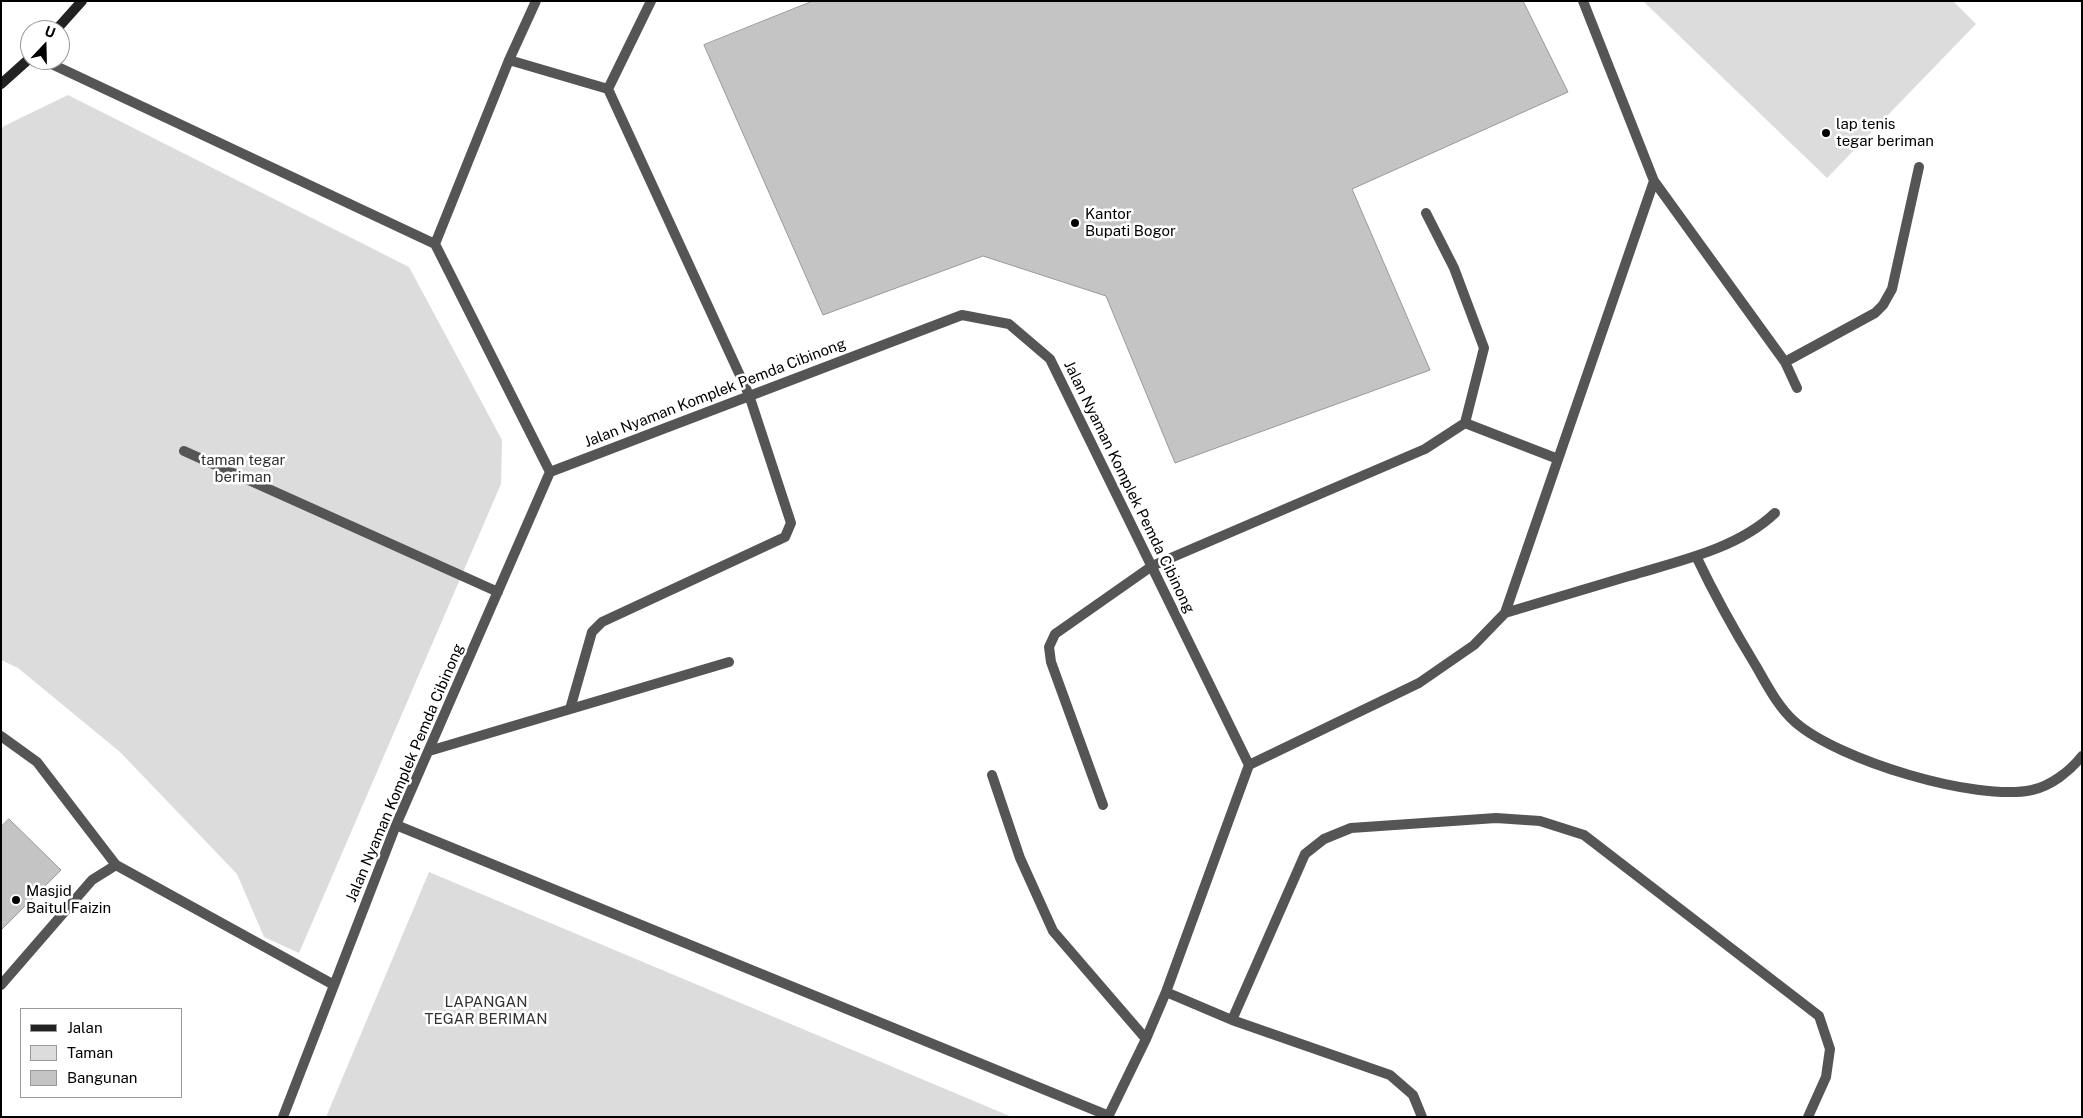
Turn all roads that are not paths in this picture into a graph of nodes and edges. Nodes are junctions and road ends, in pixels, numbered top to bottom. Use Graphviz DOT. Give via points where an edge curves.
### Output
graph roads {
  1 [pos="82,1"];
  2 [pos="536,1"];
  3 [pos="651,1"];
  4 [pos="1583,1"];
  5 [pos="65,20"];
  6 [pos="509,60"];
  7 [pos="20,67"];
  8 [pos="64,70"];
  9 [pos="1,84"];
  10 [pos="608,88"];
  11 [pos="1919,167"];
  12 [pos="1654,181"];
  13 [pos="1426,213"];
  14 [pos="435,244"];
  15 [pos="1785,362"];
  16 [pos="1797,388"];
  17 [pos="749,395"];
  18 [pos="1465,423"];
  19 [pos="184,451"];
  20 [pos="1558,459"];
  21 [pos="550,472"];
  22 [pos="1775,513"];
  23 [pos="1696,556"];
  24 [pos="1152,566"];
  25 [pos="498,592"];
  26 [pos="1505,613"];
  27 [pos="729,662"];
  28 [pos="570,709"];
  29 [pos="1,736"];
  30 [pos="429,751"];
  31 [pos="2082,756"];
  32 [pos="1249,765"];
  33 [pos="992,775"];
  34 [pos="1103,806"];
  35 [pos="396,825"];
  36 [pos="116,865"];
  37 [pos="1,985"];
  38 [pos="334,986"];
  39 [pos="1166,992"];
  40 [pos="1232,1020"];
  41 [pos="1146,1039"];
  42 [pos="1109,1116"];
  43 [pos="284,1117"];
  44 [pos="1422,1117"];
  45 [pos="1808,1117"];
  1 -- 5 [label="street"];
  2 -- 6 [label="lane"];
  3 -- 10 [label="lane"];
  4 -- 12 [label="lane"];
  6 -- 10 [label="lane"];
  6 -- 14 [label="lane"];
  7 -- 9 [label="street"];
  8 -- 14 [label="lane"];
  10 -- 17 [label="lane"];
  11 -- 15 [label="lane" via="1892,289 1883,306"];
  12 -- 15 [label="lane"];
  12 -- 20 [label="lane"];
  13 -- 18 [label="lane" via="1454,268 1484,348"];
  14 -- 21 [label="lane"];
  15 -- 16 [label="lane"];
  17 -- 21 [label="lane, Jalan Nyaman Komplek Pemda Cibinong"];
  17 -- 24 [label="lane, Jalan Nyaman Komplek Pemda Cibinong" via="962,315 1009,324 1050,360"];
  17 -- 28 [label="lane" via="791,523 785,537 602,622 592,632"];
  18 -- 20 [label="lane"];
  18 -- 24 [label="lane" via="1425,449"];
  19 -- 25 [label="lane"];
  20 -- 26 [label="lane"];
  21 -- 25 [label="lane, Jalan Nyaman Komplek Pemda Cibinong"];
  22 -- 23 [label="lane" via="1749,532"];
  23 -- 26 [label="lane"];
  23 -- 31 [label="lane" via="1723,611 1771,692 1795,722 1816,737 1914,777 1977,791 2032,790 2056,780"];
  24 -- 32 [label="lane, Jalan Nyaman Komplek Pemda Cibinong"];
  24 -- 34 [label="lane" via="1055,634 1049,647 1051,662"];
  25 -- 30 [label="lane, Jalan Nyaman Komplek Pemda Cibinong"];
  26 -- 32 [label="lane" via="1474,644 1418,683"];
  27 -- 28 [label="lane"];
  28 -- 30 [label="lane"];
  29 -- 36 [label="lane" via="37,762"];
  30 -- 35 [label="lane, Jalan Nyaman Komplek Pemda Cibinong"];
  32 -- 39 [label="lane"];
  33 -- 41 [label="lane" via="1020,858 1053,931"];
  35 -- 38 [label="lane, Jalan Nyaman Komplek Pemda Cibinong"];
  35 -- 42 [label="lane"];
  36 -- 37 [label="lane" via="92,880"];
  36 -- 38 [label="lane"];
  38 -- 43 [label="lane, Jalan Nyaman Komplek Pemda Cibinong"];
  39 -- 40 [label="lane"];
  39 -- 41 [label="lane"];
  40 -- 44 [label="lane" via="1390,1076 1413,1095"];
  40 -- 45 [label="lane" via="1305,854 1324,839 1350,828 1496,818 1540,821 1584,835 1819,1016 1830,1049 1826,1077"];
  41 -- 42 [label="lane"];
}
